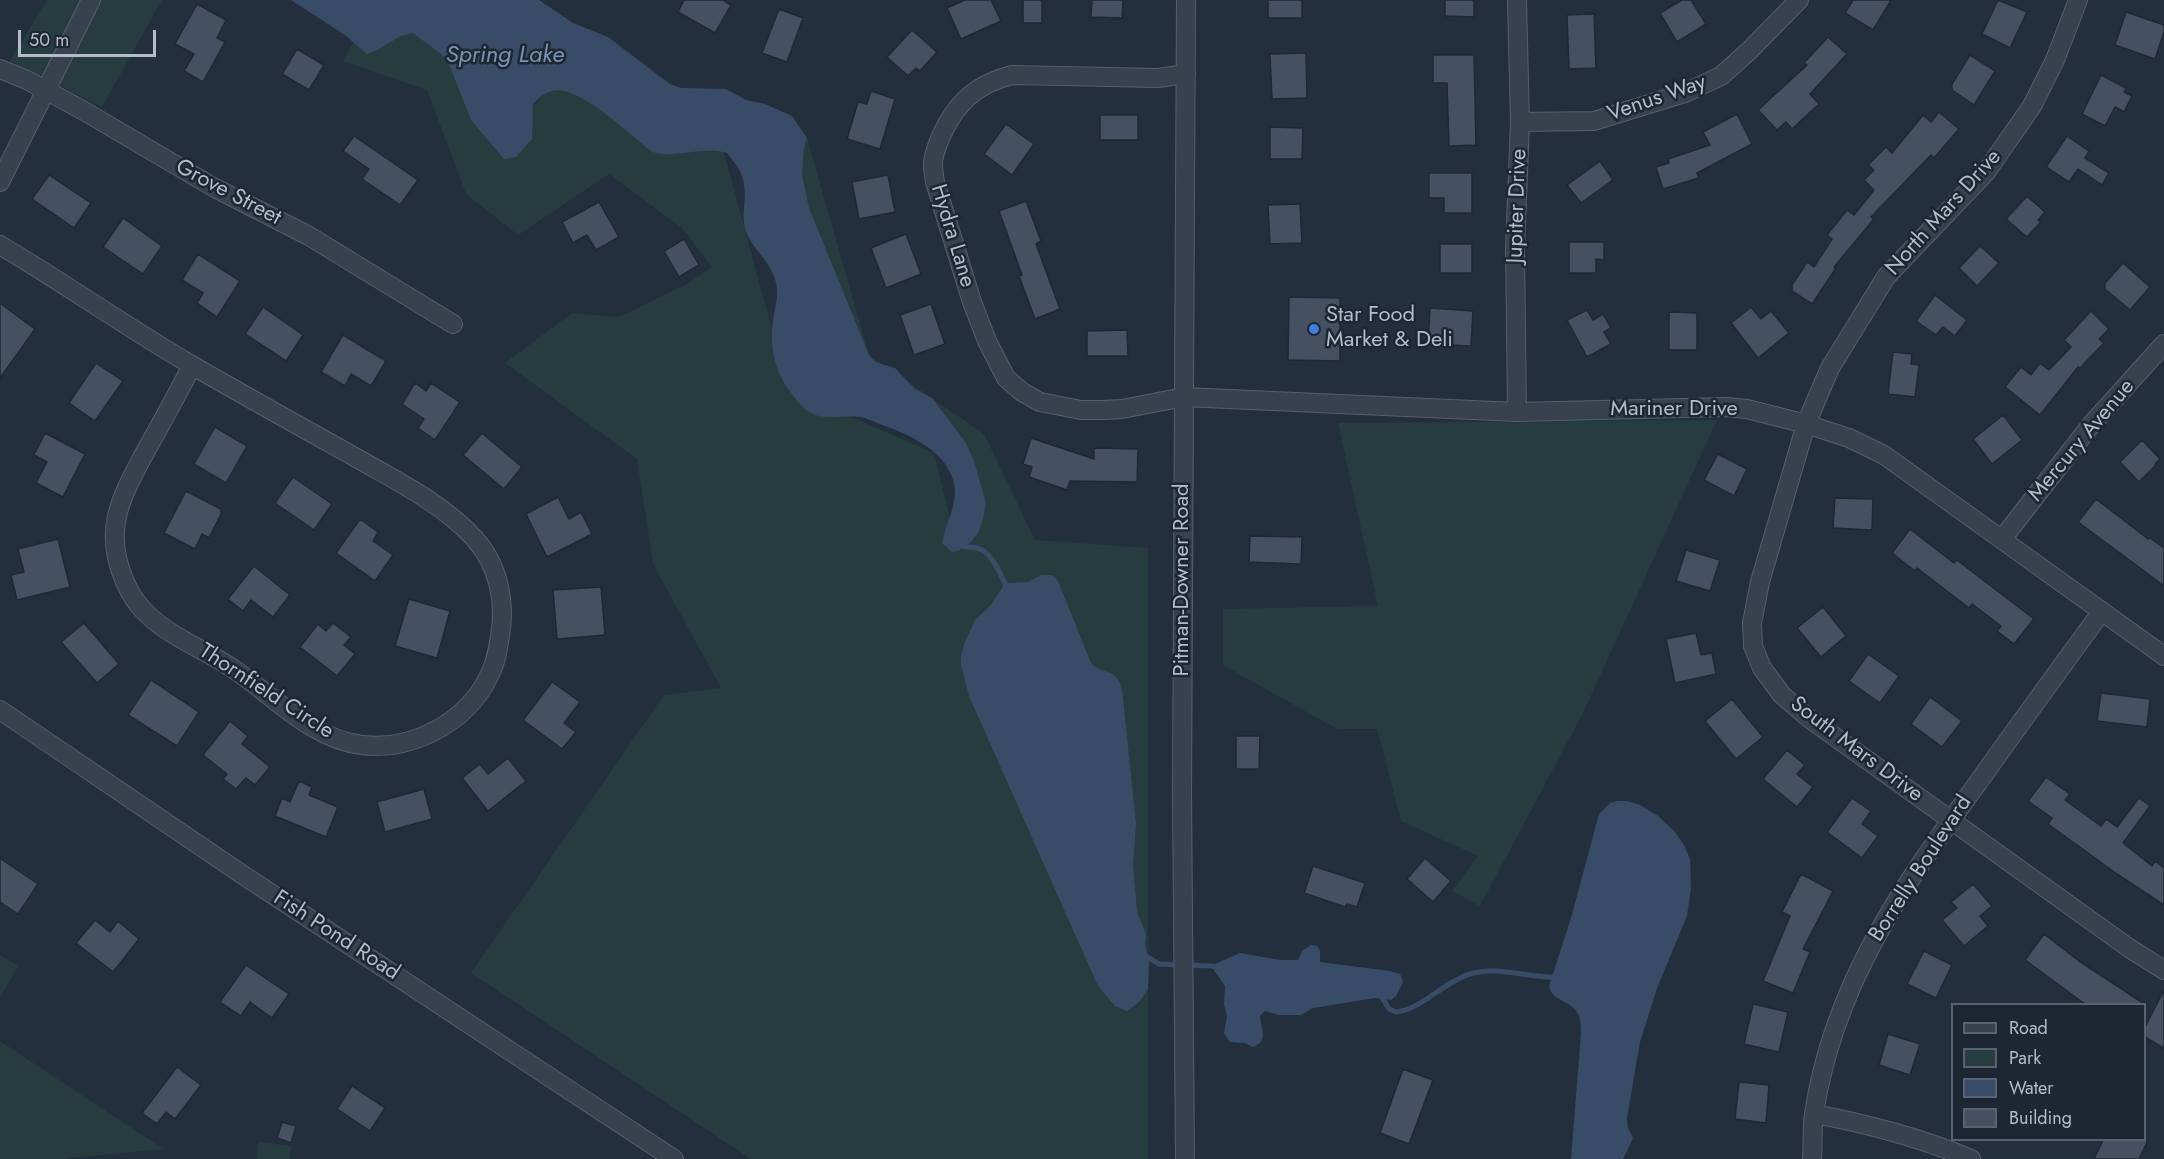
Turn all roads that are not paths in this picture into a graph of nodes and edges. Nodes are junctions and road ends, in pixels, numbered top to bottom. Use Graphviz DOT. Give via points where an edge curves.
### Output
graph roads {
  1 [pos="91,0"];
  2 [pos="1186,0"];
  3 [pos="1517,0"];
  4 [pos="1799,0"];
  5 [pos="2078,0"];
  6 [pos="0,69"];
  7 [pos="1186,74"];
  8 [pos="45,90"];
  9 [pos="1520,122"];
  10 [pos="0,182"];
  11 [pos="0,245"];
  12 [pos="453,324"];
  13 [pos="2164,344"];
  14 [pos="192,366"];
  15 [pos="1184,397"];
  16 [pos="1516,412"];
  17 [pos="1806,424"];
  18 [pos="2002,539"];
  19 [pos="2102,611"];
  20 [pos="2164,656"];
  21 [pos="0,710"];
  22 [pos="1951,820"];
  23 [pos="2164,969"];
  24 [pos="1814,1114"];
  25 [pos="674,1159"];
  26 [pos="1185,1159"];
  27 [pos="1812,1159"];
  28 [pos="1971,1159"];
  1 -- 8 [label="street"];
  2 -- 7 [label="street, Pitman-Downer Road"];
  3 -- 9 [label="street, Jupiter Drive"];
  4 -- 9 [label="street, Venus Way" via="1721,76 1685,93 1594,121"];
  5 -- 17 [label="street, North Mars Drive" via="2032,106 1986,172 1886,277 1830,368"];
  6 -- 8 [label="street, Grove Street"];
  7 -- 15 [label="street, Pitman-Downer Road"];
  7 -- 15 [label="street, Hydra Lane" via="1158,78 1012,75 992,80 959,104 947,123 933,162 946,222 979,322 1006,378 1040,402 1081,410 1122,409"];
  8 -- 10 [label="street"];
  8 -- 12 [label="street, Grove Street" via="194,177 309,236"];
  9 -- 16 [label="street, Jupiter Drive" via="1515,248"];
  11 -- 14 [label="street, Thornfield Circle"];
  13 -- 18 [label="street, Mercury Avenue" via="2091,425"];
  14 -- 14 [label="street, Thornfield Circle" via="385,474 452,517 477,541 497,581 502,626 489,678 451,721 438,730 400,743 360,745 339,739 303,721 229,666 161,626 129,593 113,546 117,515 132,478"];
  15 -- 16 [label="street, Mariner Drive"];
  15 -- 26 [label="street, Pitman-Downer Road"];
  16 -- 17 [label="street, Mariner Drive" via="1726,407"];
  17 -- 18 [label="street, Mariner Drive" via="1884,455"];
  17 -- 22 [label="street, South Mars Drive" via="1760,582 1752,623 1753,646 1762,668 1782,695"];
  18 -- 19 [label="street, Mariner Drive"];
  19 -- 20 [label="street, Mariner Drive"];
  19 -- 22 [label="street, Borrelly Boulevard"];
  21 -- 25 [label="street, Fish Pond Road"];
  22 -- 23 [label="street, South Mars Drive"];
  22 -- 24 [label="street, Borrelly Boulevard" via="1882,923 1851,984 1831,1040"];
  24 -- 27 [label="street, Borrelly Boulevard"];
  24 -- 28 [label="street" via="1899,1135"];
}
